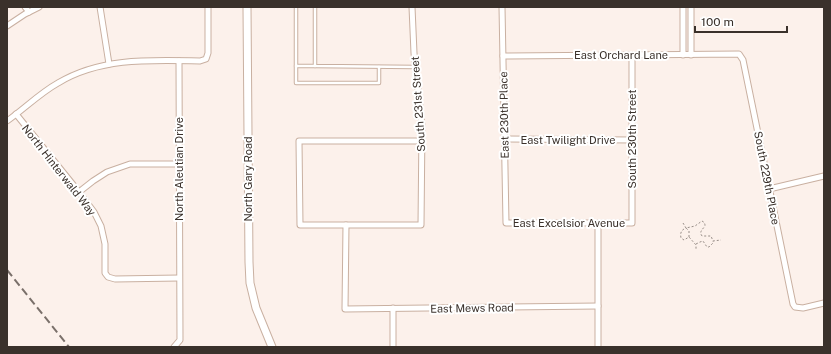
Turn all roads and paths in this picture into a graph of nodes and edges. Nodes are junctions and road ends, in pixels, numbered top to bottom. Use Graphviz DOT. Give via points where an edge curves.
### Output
graph roads {
  1 [pos="25,7"];
  2 [pos="39,7"];
  3 [pos="100,7"];
  4 [pos="208,7"];
  5 [pos="247,7"];
  6 [pos="296,7"];
  7 [pos="315,7"];
  8 [pos="412,7"];
  9 [pos="502,7"];
  10 [pos="683,7"];
  11 [pos="691,7"];
  12 [pos="29,12"];
  13 [pos="7,26"];
  14 [pos="739,54"];
  15 [pos="632,55"];
  16 [pos="683,55"];
  17 [pos="691,55"];
  18 [pos="503,56"];
  19 [pos="179,61"];
  20 [pos="109,64"];
  21 [pos="296,66"];
  22 [pos="315,66"];
  23 [pos="379,67"];
  24 [pos="416,67"];
  25 [pos="16,114"];
  26 [pos="7,122"];
  27 [pos="504,139"];
  28 [pos="632,140"];
  29 [pos="421,141"];
  30 [pos="179,164"];
  31 [pos="824,176"];
  32 [pos="769,189"];
  33 [pos="79,192"];
  34 [pos="506,223"];
  35 [pos="598,223"];
  36 [pos="632,223"];
  37 [pos="683,223"];
  38 [pos="346,225"];
  39 [pos="686,228"];
  40 [pos="689,237"];
  41 [pos="721,240"];
  42 [pos="713,241"];
  43 [pos="696,244"];
  44 [pos="696,249"];
  45 [pos="179,278"];
  46 [pos="824,303"];
  47 [pos="598,306"];
  48 [pos="393,308"];
  49 [pos="174,347"];
  50 [pos="272,347"];
  51 [pos="393,347"];
  52 [pos="598,347"];
  1 -- 12 [label="street"];
  2 -- 12 [label="street"];
  3 -- 20 [label="street"];
  4 -- 19 [label="street" via="206,59"];
  5 -- 50 [label="main road, North Gary Road" via="250,283 256,308"];
  6 -- 21 [label="lane"];
  7 -- 22 [label="lane"];
  8 -- 24 [label="street, South 231st Street"];
  9 -- 18 [label="street, East 230th Place"];
  10 -- 16 [label="street"];
  11 -- 17 [label="street"];
  12 -- 13 [label="street"];
  14 -- 17 [label="street, East Orchard Lane"];
  14 -- 32 [label="street, South 229th Place" via="743,60"];
  15 -- 16 [label="street, East Orchard Lane"];
  15 -- 18 [label="street, East Orchard Lane"];
  15 -- 28 [label="street, South 230th Street"];
  16 -- 17 [label="street, East Orchard Lane"];
  18 -- 27 [label="street, East 230th Place"];
  19 -- 20 [label="street" via="128,61"];
  19 -- 30 [label="street, North Aleutian Drive"];
  20 -- 25 [label="street" via="72,75 57,83"];
  21 -- 22 [label="lane"];
  21 -- 23 [label="lane" via="296,84 379,83"];
  22 -- 23 [label="lane"];
  23 -- 24 [label="lane"];
  24 -- 29 [label="street, South 231st Street" via="422,126"];
  25 -- 26 [label="street"];
  25 -- 33 [label="street, North Hinterwald Way"];
  27 -- 28 [label="street, East Twilight Drive"];
  27 -- 34 [label="street, East 230th Place"];
  28 -- 36 [label="street, South 230th Street"];
  29 -- 38 [label="street, South 231st Street" via="421,225"];
  29 -- 38 [label="street" via="299,141 300,225"];
  30 -- 33 [label="street" via="130,164 107,172"];
  30 -- 45 [label="street, North Aleutian Drive"];
  31 -- 32 [label="street"];
  32 -- 46 [label="street, South 229th Place" via="793,304 795,307 803,308"];
  33 -- 45 [label="street, North Hinterwald Way" via="101,226 105,244 105,273 108,277"];
  34 -- 35 [label="street, East Excelsior Avenue"];
  35 -- 36 [label="street, East Excelsior Avenue"];
  35 -- 47 [label="street"];
  37 -- 39 [label="path"];
  38 -- 48 [label="street, East Mews Road" via="345,309"];
  39 -- 40 [label="path"];
  39 -- 40 [label="path" via="680,234 681,238 684,240"];
  39 -- 42 [label="path" via="702,221 705,226 701,235 711,236"];
  40 -- 43 [label="path"];
  41 -- 42 [label="path"];
  42 -- 43 [label="path" via="709,247 702,241"];
  43 -- 44 [label="path"];
  45 -- 49 [label="street, North Aleutian Drive" via="180,340"];
  47 -- 48 [label="street, East Mews Road"];
  47 -- 52 [label="street"];
  48 -- 51 [label="street"];
}
